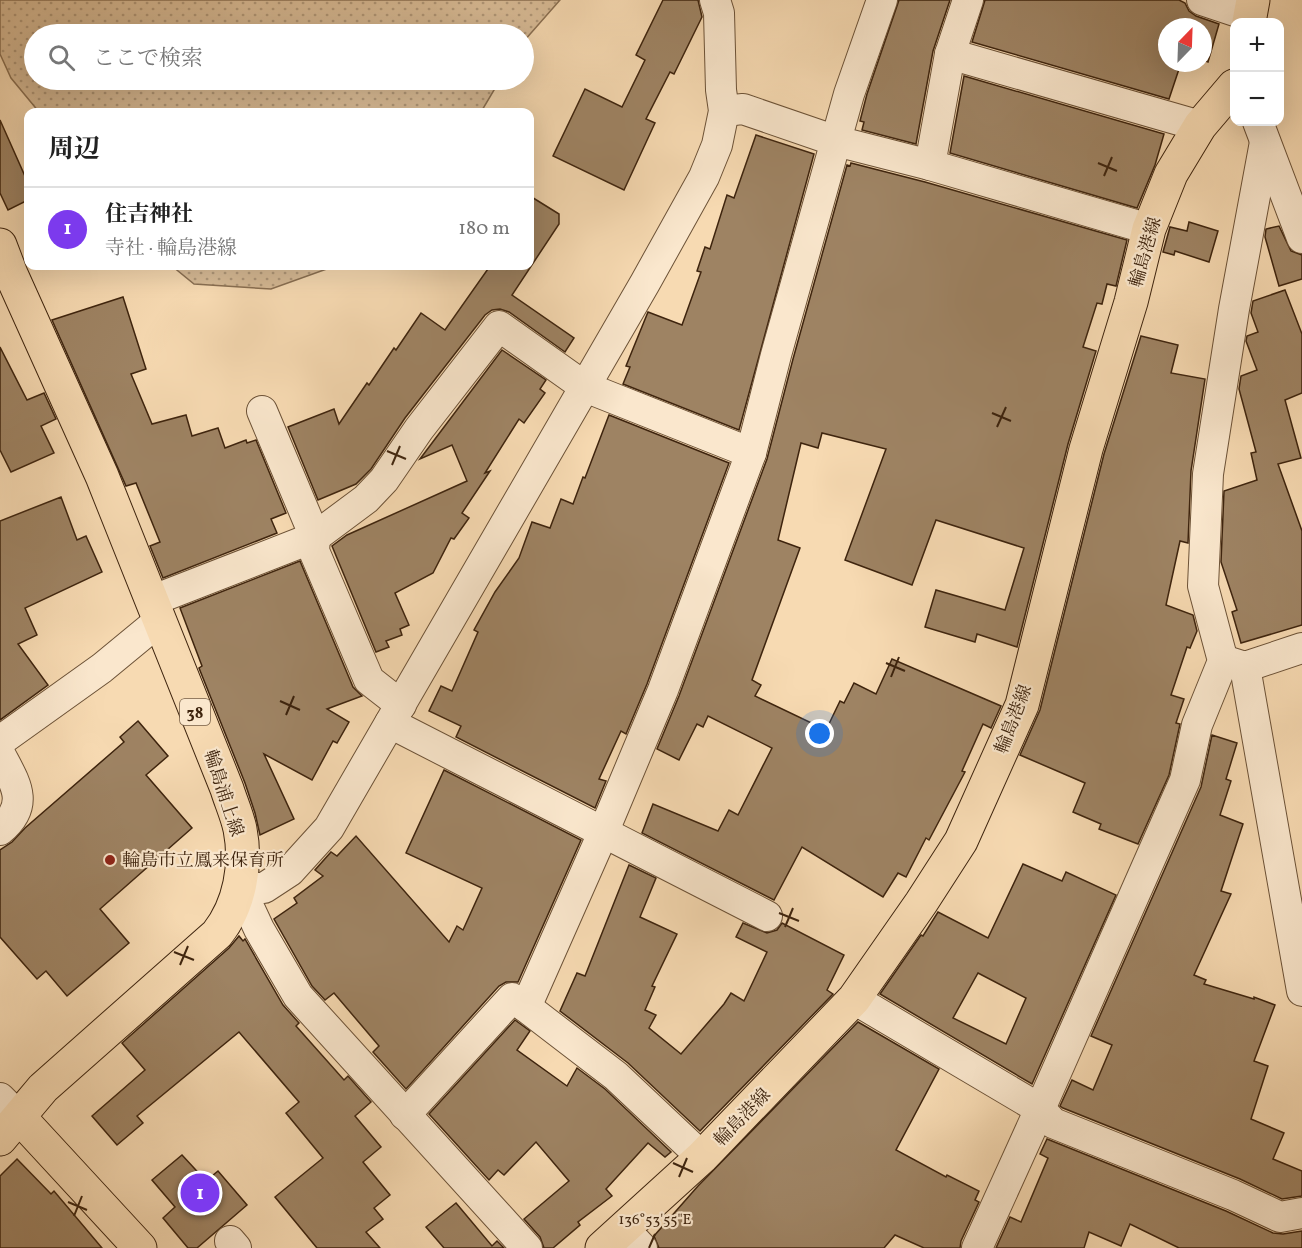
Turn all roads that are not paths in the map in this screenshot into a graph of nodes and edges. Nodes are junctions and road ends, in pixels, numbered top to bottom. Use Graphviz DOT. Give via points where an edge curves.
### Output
graph roads {
  1 [pos="715,0"];
  2 [pos="882,0"];
  3 [pos="968,0"];
  4 [pos="1202,0"];
  5 [pos="1251,13"];
  6 [pos="950,54"];
  7 [pos="1230,91"];
  8 [pos="724,111"];
  9 [pos="1200,126"];
  10 [pos="1262,132"];
  11 [pos="836,141"];
  12 [pos="930,165"];
  13 [pos="1149,229"];
  14 [pos="1302,238"];
  15 [pos="4,266"];
  16 [pos="585,387"];
  17 [pos="262,411"];
  18 [pos="751,453"];
  19 [pos="315,537"];
  20 [pos="155,611"];
  21 [pos="1302,648"];
  22 [pos="1234,664"];
  23 [pos="395,714"];
  24 [pos="0,741"];
  25 [pos="0,754"];
  26 [pos="0,830"];
  27 [pos="603,833"];
  28 [pos="1290,842"];
  29 [pos="240,888"];
  30 [pos="767,916"];
  31 [pos="1302,991"];
  32 [pos="854,999"];
  33 [pos="526,1007"];
  34 [pos="1040,1109"];
  35 [pos="405,1115"];
  36 [pos="6,1118"];
  37 [pos="702,1157"];
  38 [pos="1302,1213"];
  39 [pos="623,1242"];
  40 [pos="140,1248"];
  41 [pos="527,1248"];
  42 [pos="977,1248"];
  1 -- 8 [label="street"];
  2 -- 11 [label="street"];
  3 -- 6 [label="street"];
  4 -- 5 [label="street"];
  6 -- 9 [label="street"];
  6 -- 12 [label="street"];
  7 -- 9 [label="main road, 輪島港線"];
  8 -- 11 [label="street" via="743,109"];
  8 -- 16 [label="street" via="704,177"];
  9 -- 13 [label="main road, 輪島港線" via="1172,174"];
  10 -- 14 [label="street"];
  10 -- 22 [label="street" via="1208,474 1203,586"];
  11 -- 12 [label="street"];
  11 -- 18 [label="street"];
  12 -- 13 [label="street"];
  13 -- 32 [label="main road, 輪島港線" via="1086,449 1022,705 961,841"];
  15 -- 20 [label="main road, 輪島浦上線 / 38" via="102,476"];
  16 -- 18 [label="street"];
  16 -- 19 [label="street" via="500,326 375,492"];
  16 -- 23 [label="street"];
  17 -- 19 [label="street"];
  18 -- 27 [label="street" via="663,690"];
  19 -- 20 [label="street"];
  19 -- 23 [label="street" via="314,551 369,680"];
  20 -- 24 [label="street" via="102,668"];
  20 -- 29 [label="main road, 輪島浦上線 / 38" via="240,828"];
  21 -- 22 [label="street"];
  22 -- 28 [label="street"];
  22 -- 34 [label="street" via="1197,725 1185,780"];
  23 -- 27 [label="street"];
  23 -- 29 [label="street" via="329,828 304,857 264,888"];
  25 -- 26 [label="street" via="15,783 18,804"];
  27 -- 30 [label="street"];
  27 -- 33 [label="street"];
  28 -- 31 [label="street"];
  29 -- 35 [label="street" via="298,996"];
  29 -- 36 [label="main road, 輪島浦上線 / 38" via="217,934"];
  32 -- 34 [label="street"];
  32 -- 37 [label="main road, 輪島港線"];
  33 -- 35 [label="street" via="512,998"];
  33 -- 37 [label="street" via="616,1076"];
  34 -- 38 [label="street" via="1053,1123 1280,1217"];
  34 -- 42 [label="street"];
  35 -- 41 [label="street"];
  36 -- 40 [label="main road"];
  37 -- 39 [label="main road, 輪島港線"];
}
